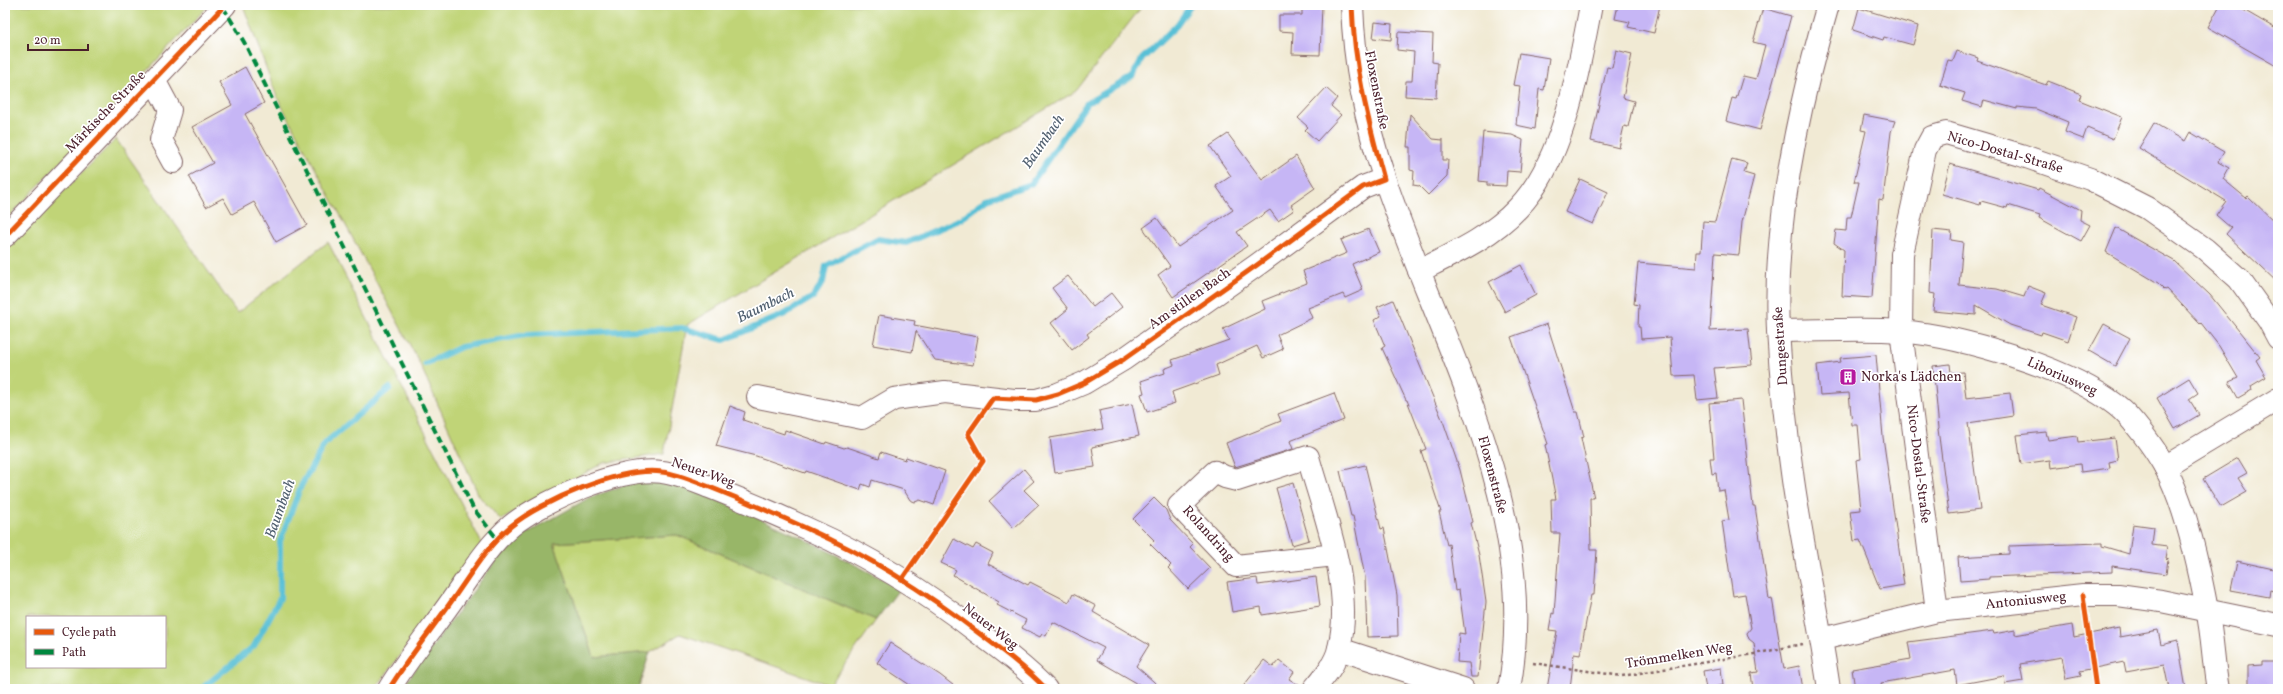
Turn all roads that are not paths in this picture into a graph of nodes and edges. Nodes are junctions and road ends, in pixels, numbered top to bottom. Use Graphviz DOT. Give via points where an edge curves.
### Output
graph roads {
  1 [pos="225,5"];
  2 [pos="1352,5"];
  3 [pos="1591,5"];
  4 [pos="1828,5"];
  5 [pos="154,80"];
  6 [pos="172,162"];
  7 [pos="1384,179"];
  8 [pos="5,236"];
  9 [pos="1418,271"];
  10 [pos="1778,331"];
  11 [pos="1901,331"];
  12 [pos="2278,338"];
  13 [pos="758,397"];
  14 [pos="2278,399"];
  15 [pos="2165,467"];
  16 [pos="1335,555"];
  17 [pos="2207,610"];
  18 [pos="1937,611"];
  19 [pos="2278,625"];
  20 [pos="1822,640"];
  21 [pos="1339,648"];
  22 [pos="389,689"];
  23 [pos="1046,689"];
  24 [pos="1314,689"];
  25 [pos="1463,689"];
  26 [pos="1509,689"];
  27 [pos="1829,689"];
  28 [pos="2218,689"];
  1 -- 5 [label="street, Märkische Straße"];
  2 -- 7 [label="street, Floxenstraße" via="1358,68 1367,117"];
  3 -- 9 [label="street" via="1570,104 1547,164 1534,187 1519,208 1492,230 1464,248"];
  4 -- 10 [label="street, Dungestraße" via="1811,62 1795,131 1782,229"];
  5 -- 6 [label="street" via="170,110 161,140"];
  5 -- 8 [label="street, Märkische Straße"];
  7 -- 9 [label="street, Floxenstraße"];
  7 -- 13 [label="street, Am stillen Bach" via="1363,187 1137,350 1084,383 1058,394 1036,400 945,392 894,398 862,418"];
  9 -- 26 [label="street, Floxenstraße" via="1478,424 1496,484 1510,550 1516,605 1514,660"];
  10 -- 11 [label="street, Liboriusweg"];
  10 -- 20 [label="street, Dungestraße" via="1793,480"];
  11 -- 12 [label="street, Nico-Dostal-Straße" via="1902,254 1924,157 1932,137 1946,133 2090,179 2146,208 2206,249 2239,279"];
  11 -- 15 [label="street, Liboriusweg" via="1961,342 2014,356 2091,389 2117,405 2137,426"];
  11 -- 18 [label="street, Nico-Dostal-Straße"];
  14 -- 15 [label="street"];
  15 -- 17 [label="street, Liboriusweg" via="2189,536"];
  16 -- 16 [label="street, Rolandring" via="1308,457 1237,480 1225,478 1215,472 1179,506 1236,566"];
  16 -- 21 [label="street, Rolandring" via="1343,615"];
  17 -- 18 [label="street, Antoniusweg" via="2118,595 2083,595"];
  17 -- 19 [label="street, Antoniusweg"];
  17 -- 28 [label="street, Liboriusweg"];
  18 -- 20 [label="street, Antoniusweg"];
  20 -- 27 [label="street, Dungestraße"];
  21 -- 24 [label="street, Rolandring" via="1325,675"];
  21 -- 25 [label="street"];
  22 -- 23 [label="street, Neuer Weg" via="469,577 510,526 527,514 578,490 641,471 663,472 686,478 826,536 902,579 951,611 1008,654"];
}
